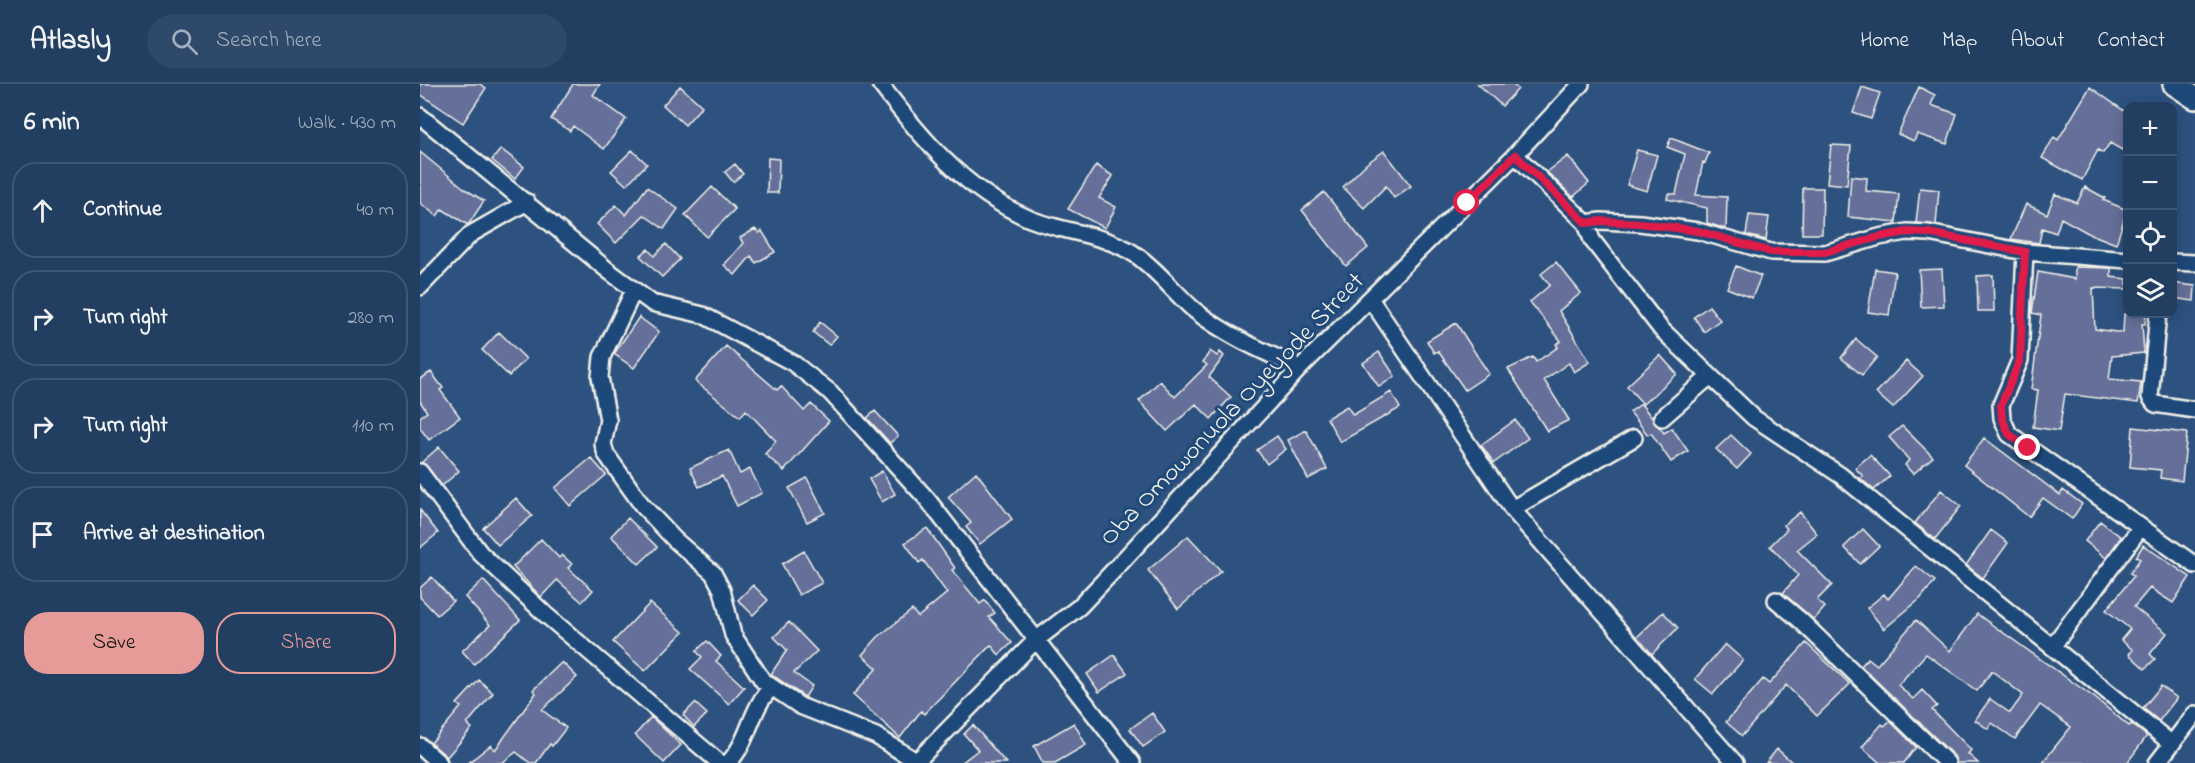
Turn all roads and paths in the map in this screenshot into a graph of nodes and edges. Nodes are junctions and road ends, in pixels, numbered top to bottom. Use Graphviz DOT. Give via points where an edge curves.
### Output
graph roads {
  1 [pos="880,84"];
  2 [pos="1581,84"];
  3 [pos="2174,84"];
  4 [pos="2195,98"];
  5 [pos="420,116"];
  6 [pos="1515,155"];
  7 [pos="527,202"];
  8 [pos="1586,223"];
  9 [pos="2025,252"];
  10 [pos="2123,260"];
  11 [pos="2177,262"];
  12 [pos="2195,262"];
  13 [pos="420,287"];
  14 [pos="634,290"];
  15 [pos="1371,300"];
  16 [pos="2158,318"];
  17 [pos="1300,368"];
  18 [pos="1709,377"];
  19 [pos="2195,410"];
  20 [pos="1662,418"];
  21 [pos="1634,438"];
  22 [pos="420,472"];
  23 [pos="1512,509"];
  24 [pos="2141,527"];
  25 [pos="2195,565"];
  26 [pos="1776,600"];
  27 [pos="1036,640"];
  28 [pos="2052,647"];
  29 [pos="772,687"];
  30 [pos="2193,721"];
  31 [pos="2172,744"];
  32 [pos="420,746"];
  33 [pos="915,762"];
  34 [pos="439,763"];
  35 [pos="720,763"];
  36 [pos="728,763"];
  37 [pos="1132,763"];
  38 [pos="1735,763"];
  39 [pos="1947,763"];
  40 [pos="2157,763"];
  1 -- 17 [label="street" via="929,147 994,200 1030,219 1126,250 1209,321"];
  2 -- 6 [label="street, Oba Omowonuola Oyeyode Street"];
  3 -- 4 [label="main road"];
  5 -- 7 [label="street"];
  6 -- 8 [label="street"];
  6 -- 15 [label="street, Oba Omowonuola Oyeyode Street"];
  7 -- 13 [label="street" via="471,234"];
  7 -- 14 [label="street"];
  8 -- 9 [label="street" via="1640,223 1698,231 1771,252 1825,252 1907,232"];
  8 -- 18 [label="street" via="1592,240 1622,281 1661,329"];
  9 -- 10 [label="street"];
  9 -- 24 [label="street" via="2020,360 2001,405 2002,418 2009,434"];
  11 -- 12 [label="street"];
  14 -- 27 [label="street" via="652,303 703,315 793,363 830,392 927,499"];
  14 -- 29 [label="street" via="602,357 600,377 608,410 603,444 606,454 642,505 713,573 722,590 733,635 757,674"];
  15 -- 17 [label="street, Oba Omowonuola Oyeyode Street"];
  15 -- 23 [label="street"];
  16 -- 19 [label="street" via="2150,397 2155,404"];
  17 -- 27 [label="street, Oba Omowonuola Oyeyode Street" via="1115,569 1079,606"];
  18 -- 20 [label="street"];
  18 -- 28 [label="street" via="1762,424 1840,475"];
  21 -- 23 [label="street"];
  22 -- 35 [label="street" via="480,553"];
  23 -- 38 [label="street"];
  24 -- 25 [label="street"];
  24 -- 28 [label="street"];
  26 -- 39 [label="street"];
  27 -- 33 [label="street, Oba Omowonuola Oyeyode Street"];
  27 -- 37 [label="street"];
  28 -- 31 [label="street"];
  29 -- 33 [label="street" via="800,706 876,736"];
  29 -- 36 [label="street" via="758,704 744,742"];
  30 -- 31 [label="street"];
  31 -- 40 [label="street"];
  32 -- 34 [label="street"];
}
